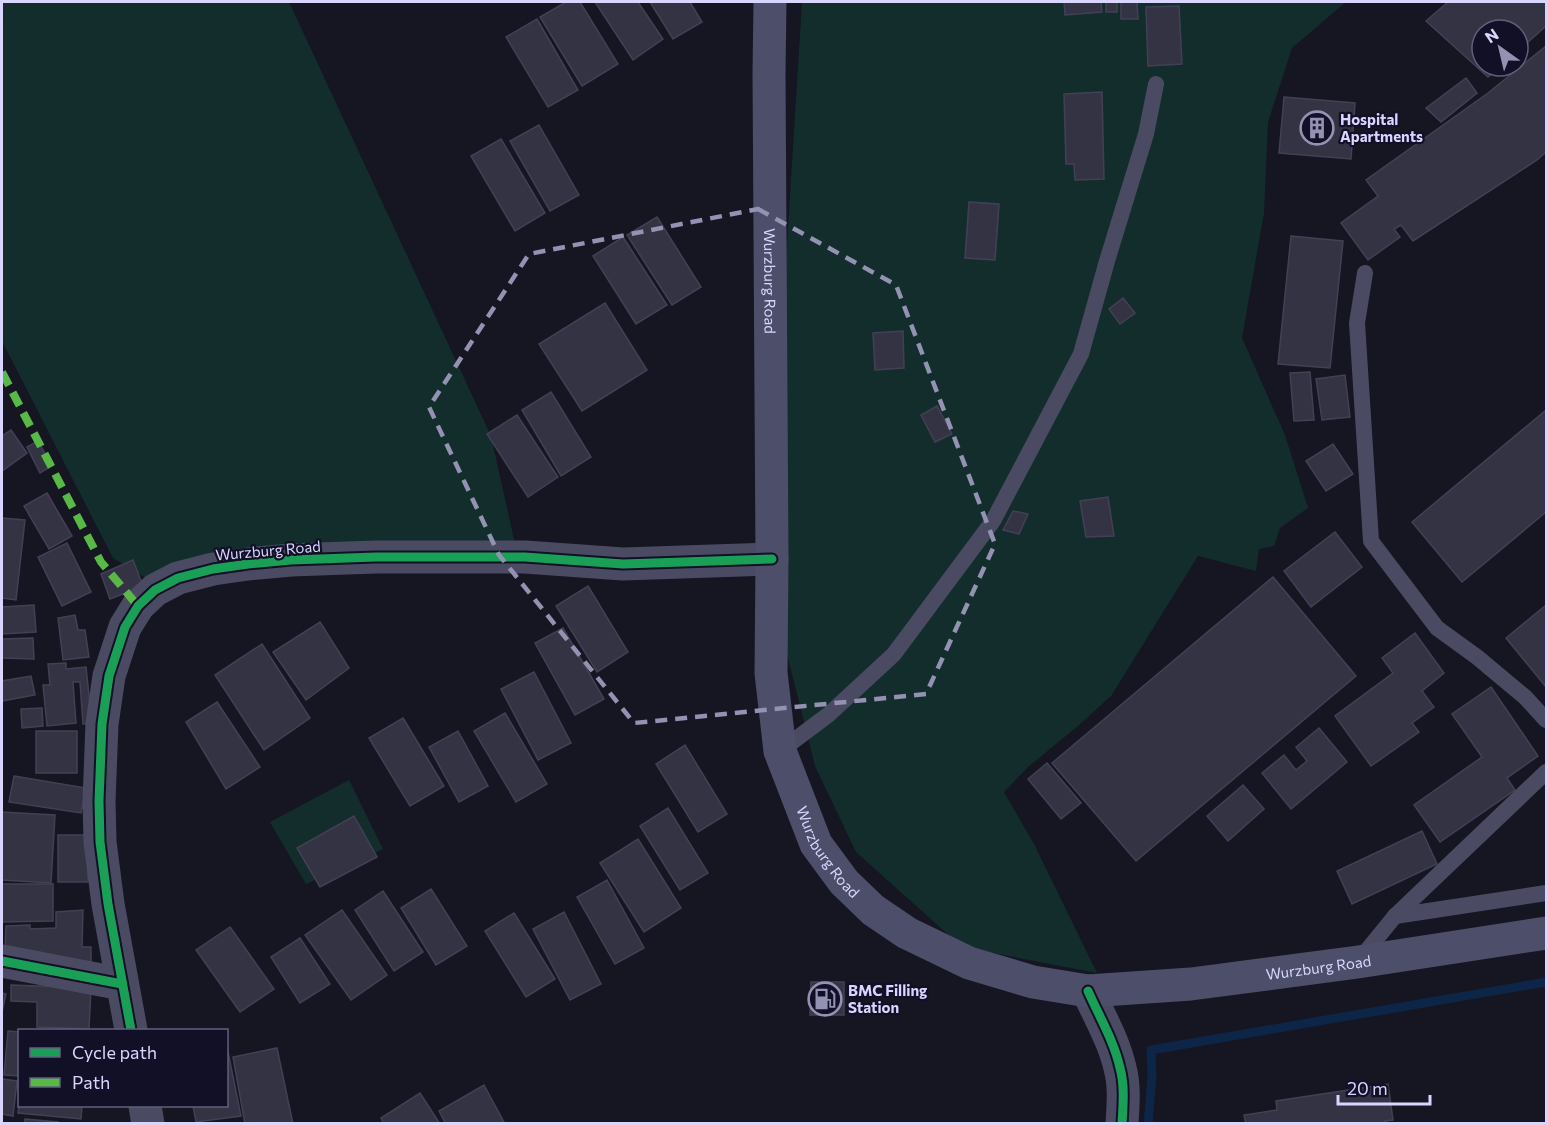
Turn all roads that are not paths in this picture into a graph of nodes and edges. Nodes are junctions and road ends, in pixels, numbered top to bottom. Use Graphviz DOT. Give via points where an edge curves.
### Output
graph roads {
  1 [pos="770,2"];
  2 [pos="1156,84"];
  3 [pos="1365,273"];
  4 [pos="772,559"];
  5 [pos="1546,720"];
  6 [pos="780,751"];
  7 [pos="1546,772"];
  8 [pos="1546,893"];
  9 [pos="1395,916"];
  10 [pos="1546,933"];
  11 [pos="2,961"];
  12 [pos="1358,962"];
  13 [pos="122,984"];
  14 [pos="1088,991"];
  15 [pos="131,1029"];
  16 [pos="145,1107"];
  17 [pos="148,1124"];
  18 [pos="1122,1124"];
  1 -- 4 [label="main road, Wurzburg Road"];
  2 -- 6 [label="lane" via="1146,134 1081,354 993,521 894,654 828,715"];
  3 -- 5 [label="lane" via="1357,323 1371,541 1437,628 1525,697"];
  4 -- 6 [label="main road, Wurzburg Road" via="771,673"];
  4 -- 13 [label="street, Wurzburg Road" via="622,564 525,557 291,560 213,569 178,578 155,590 138,606 125,627 109,676 102,724 100,842"];
  6 -- 14 [label="main road, Wurzburg Road" via="816,844 844,882 873,910 907,933 969,963 1033,982"];
  7 -- 9 [label="lane"];
  8 -- 9 [label="lane"];
  9 -- 12 [label="lane"];
  10 -- 12 [label="main road, Wurzburg Road"];
  11 -- 13 [label="street"];
  12 -- 14 [label="main road, Wurzburg Road" via="1191,984"];
  13 -- 15 [label="street, Wurzburg Road"];
  14 -- 18 [label="street" via="1121,1070"];
  16 -- 17 [label="street"];
}
